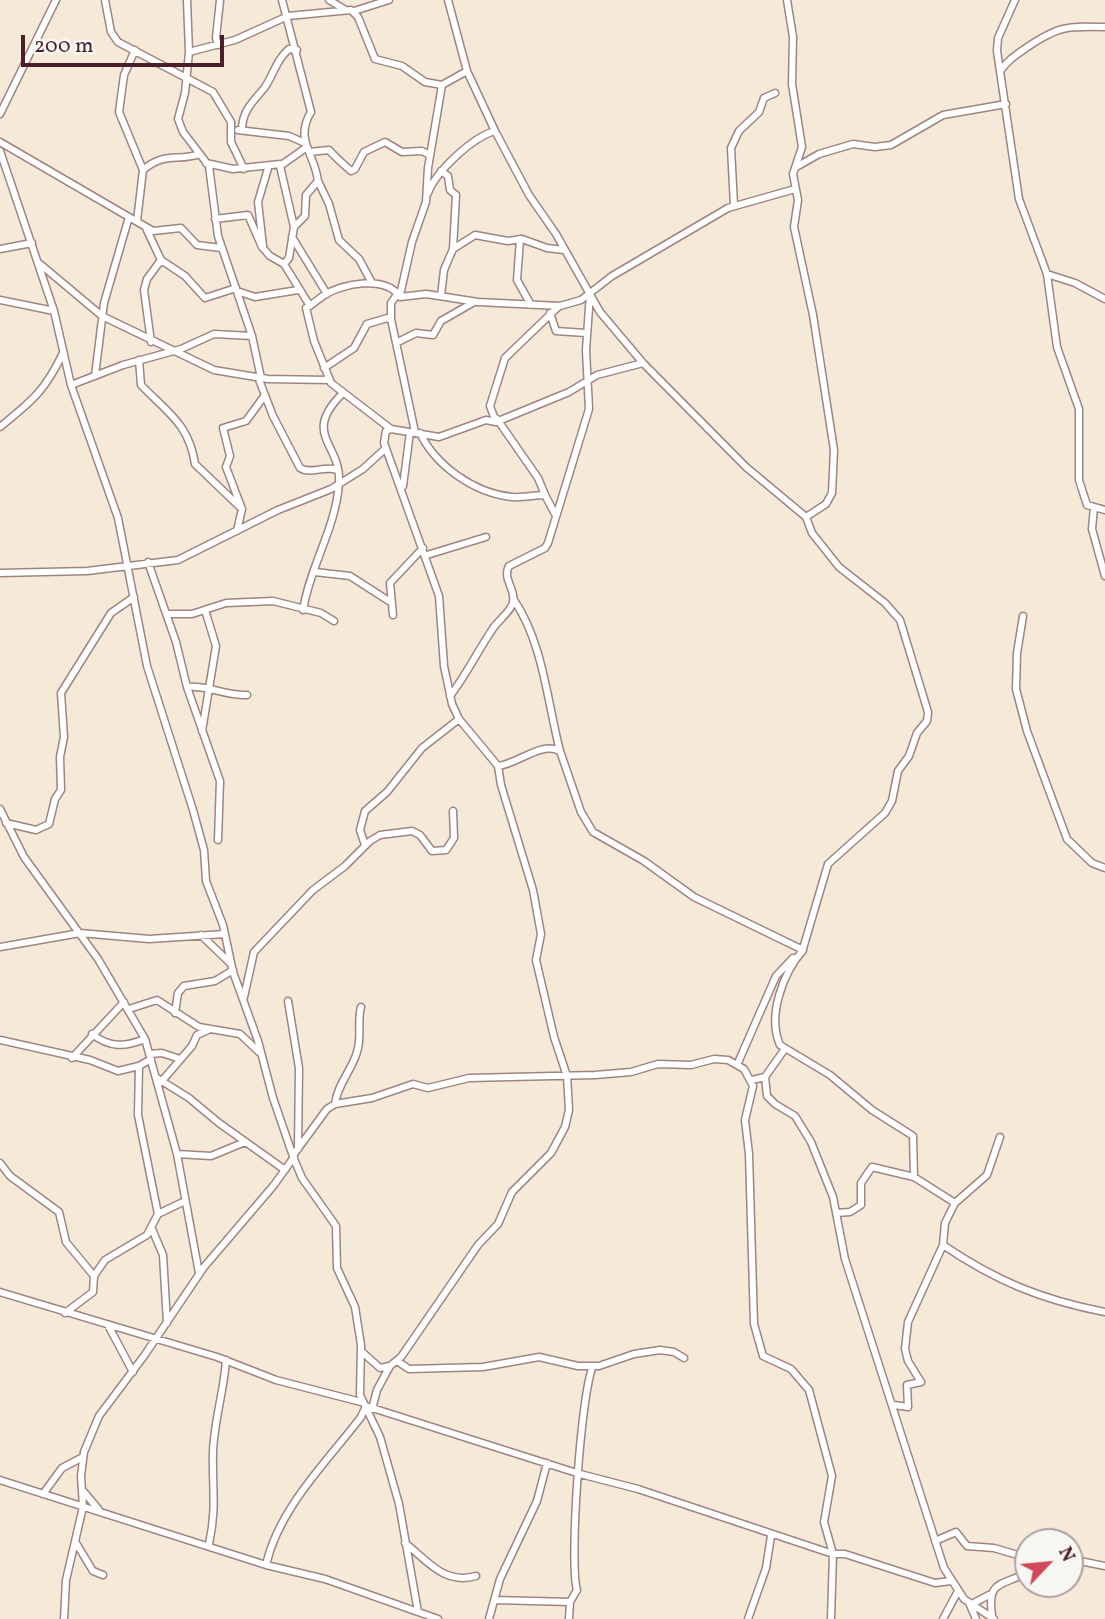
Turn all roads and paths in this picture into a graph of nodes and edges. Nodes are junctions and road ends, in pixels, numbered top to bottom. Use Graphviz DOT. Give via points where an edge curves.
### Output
graph roads {
  1 [pos="105,0"];
  2 [pos="187,0"];
  3 [pos="219,0"];
  4 [pos="282,0"];
  5 [pos="329,0"];
  6 [pos="389,0"];
  7 [pos="448,0"];
  8 [pos="787,0"];
  9 [pos="1015,0"];
  10 [pos="56,2"];
  11 [pos="344,9"];
  12 [pos="354,11"];
  13 [pos="288,16"];
  14 [pos="1105,27"];
  15 [pos="218,45"];
  16 [pos="135,50"];
  17 [pos="297,50"];
  18 [pos="188,52"];
  19 [pos="1001,70"];
  20 [pos="467,71"];
  21 [pos="186,80"];
  22 [pos="442,85"];
  23 [pos="775,93"];
  24 [pos="1006,104"];
  25 [pos="0,114"];
  26 [pos="233,128"];
  27 [pos="242,130"];
  28 [pos="495,131"];
  29 [pos="0,142"];
  30 [pos="307,147"];
  31 [pos="0,151"];
  32 [pos="200,154"];
  33 [pos="430,155"];
  34 [pos="206,163"];
  35 [pos="282,164"];
  36 [pos="269,165"];
  37 [pos="797,166"];
  38 [pos="244,169"];
  39 [pos="143,170"];
  40 [pos="440,171"];
  41 [pos="318,181"];
  42 [pos="795,189"];
  43 [pos="426,202"];
  44 [pos="734,205"];
  45 [pos="129,217"];
  46 [pos="215,219"];
  47 [pos="140,223"];
  48 [pos="294,227"];
  49 [pos="292,237"];
  50 [pos="520,239"];
  51 [pos="32,243"];
  52 [pos="221,247"];
  53 [pos="262,247"];
  54 [pos="453,248"];
  55 [pos="0,249"];
  56 [pos="564,250"];
  57 [pos="161,260"];
  58 [pos="38,263"];
  59 [pos="284,264"];
  60 [pos="1047,274"];
  61 [pos="372,283"];
  62 [pos="236,290"];
  63 [pos="298,290"];
  64 [pos="327,294"];
  65 [pos="590,294"];
  66 [pos="399,295"];
  67 [pos="441,296"];
  68 [pos="1105,299"];
  69 [pos="0,300"];
  70 [pos="474,302"];
  71 [pos="531,305"];
  72 [pos="310,306"];
  73 [pos="560,306"];
  74 [pos="54,312"];
  75 [pos="550,313"];
  76 [pos="102,316"];
  77 [pos="391,317"];
  78 [pos="586,333"];
  79 [pos="252,336"];
  80 [pos="151,342"];
  81 [pos="396,343"];
  82 [pos="172,352"];
  83 [pos="63,353"];
  84 [pos="139,360"];
  85 [pos="643,363"];
  86 [pos="324,368"];
  87 [pos="95,376"];
  88 [pos="260,378"];
  89 [pos="329,380"];
  90 [pos="588,382"];
  91 [pos="71,385"];
  92 [pos="342,394"];
  93 [pos="265,395"];
  94 [pos="497,421"];
  95 [pos="0,427"];
  96 [pos="391,429"];
  97 [pos="415,432"];
  98 [pos="386,448"];
  99 [pos="337,470"];
  100 [pos="339,483"];
  101 [pos="402,489"];
  102 [pos="545,495"];
  103 [pos="1094,508"];
  104 [pos="242,509"];
  105 [pos="1105,510"];
  106 [pos="555,514"];
  107 [pos="806,517"];
  108 [pos="237,531"];
  109 [pos="486,537"];
  110 [pos="425,551"];
  111 [pos="148,562"];
  112 [pos="128,566"];
  113 [pos="315,572"];
  114 [pos="0,573"];
  115 [pos="1105,576"];
  116 [pos="134,597"];
  117 [pos="514,599"];
  118 [pos="392,603"];
  119 [pos="205,610"];
  120 [pos="303,610"];
  121 [pos="167,614"];
  122 [pos="393,615"];
  123 [pos="1023,616"];
  124 [pos="334,621"];
  125 [pos="187,687"];
  126 [pos="210,687"];
  127 [pos="247,695"];
  128 [pos="450,696"];
  129 [pos="459,719"];
  130 [pos="202,732"];
  131 [pos="560,751"];
  132 [pos="498,766"];
  133 [pos="0,809"];
  134 [pos="453,811"];
  135 [pos="6,823"];
  136 [pos="218,840"];
  137 [pos="365,845"];
  138 [pos="1105,868"];
  139 [pos="80,933"];
  140 [pos="225,934"];
  141 [pos="201,935"];
  142 [pos="0,947"];
  143 [pos="803,950"];
  144 [pos="231,966"];
  145 [pos="244,998"];
  146 [pos="124,1002"];
  147 [pos="288,1002"];
  148 [pos="361,1007"];
  149 [pos="129,1009"];
  150 [pos="174,1013"];
  151 [pos="209,1030"];
  152 [pos="92,1034"];
  153 [pos="145,1039"];
  154 [pos="0,1040"];
  155 [pos="784,1050"];
  156 [pos="259,1052"];
  157 [pos="151,1056"];
  158 [pos="72,1058"];
  159 [pos="180,1059"];
  160 [pos="737,1065"];
  161 [pos="139,1066"];
  162 [pos="567,1076"];
  163 [pos="765,1077"];
  164 [pos="159,1080"];
  165 [pos="752,1080"];
  166 [pos="335,1104"];
  167 [pos="1000,1137"];
  168 [pos="245,1142"];
  169 [pos="296,1153"];
  170 [pos="177,1154"];
  171 [pos="0,1163"];
  172 [pos="285,1170"];
  173 [pos="914,1177"];
  174 [pos="185,1201"];
  175 [pos="955,1203"];
  176 [pos="836,1213"];
  177 [pos="158,1214"];
  178 [pos="152,1229"];
  179 [pos="943,1245"];
  180 [pos="200,1275"];
  181 [pos="94,1276"];
  182 [pos="0,1292"];
  183 [pos="1105,1312"];
  184 [pos="64,1313"];
  185 [pos="167,1323"];
  186 [pos="108,1326"];
  187 [pos="155,1340"];
  188 [pos="361,1351"];
  189 [pos="684,1358"];
  190 [pos="226,1360"];
  191 [pos="397,1361"];
  192 [pos="390,1366"];
  193 [pos="593,1366"];
  194 [pos="133,1372"];
  195 [pos="894,1405"];
  196 [pos="367,1406"];
  197 [pos="83,1457"];
  198 [pos="547,1463"];
  199 [pos="580,1474"];
  200 [pos="0,1480"];
  201 [pos="82,1488"];
  202 [pos="43,1494"];
  203 [pos="83,1507"];
  204 [pos="100,1512"];
  205 [pos="771,1536"];
  206 [pos="935,1541"];
  207 [pos="76,1543"];
  208 [pos="405,1543"];
  209 [pos="209,1544"];
  210 [pos="833,1554"];
  211 [pos="1014,1555"];
  212 [pos="1084,1562"];
  213 [pos="266,1565"];
  214 [pos="1105,1566"];
  215 [pos="103,1575"];
  216 [pos="476,1576"];
  217 [pos="1014,1578"];
  218 [pos="951,1581"];
  219 [pos="958,1591"];
  220 [pos="989,1595"];
  221 [pos="495,1600"];
  222 [pos="570,1602"];
  223 [pos="970,1605"];
  224 [pos="418,1612"];
  225 [pos="993,1618"];
  226 [pos="64,1619"];
  227 [pos="438,1619"];
  228 [pos="489,1619"];
  229 [pos="569,1619"];
  230 [pos="748,1619"];
  231 [pos="831,1619"];
  232 [pos="943,1619"];
  233 [pos="976,1619"];
  1 -- 16 [label="street" via="114,38"];
  2 -- 18 [label="street"];
  3 -- 15 [label="street"];
  4 -- 13 [label="street"];
  5 -- 11 [label="street"];
  6 -- 12 [label="street"];
  7 -- 20 [label="street"];
  8 -- 37 [label="street" via="793,37 792,84 802,147"];
  9 -- 19 [label="street" via="997,44"];
  10 -- 25 [label="street"];
  11 -- 12 [label="street"];
  11 -- 13 [label="street"];
  12 -- 22 [label="street" via="375,59"];
  13 -- 15 [label="street"];
  13 -- 17 [label="street"];
  14 -- 19 [label="street" via="1076,25 1048,32"];
  15 -- 18 [label="street"];
  16 -- 21 [label="street"];
  16 -- 39 [label="street" via="124,75 119,112"];
  17 -- 27 [label="street" via="289,49 279,59 266,86 250,103"];
  17 -- 30 [label="street" via="312,112 305,121"];
  18 -- 21 [label="street"];
  19 -- 24 [label="street"];
  20 -- 22 [label="street"];
  20 -- 28 [label="street"];
  21 -- 26 [label="street" via="213,92"];
  21 -- 32 [label="street" via="178,119"];
  22 -- 33 [label="street"];
  23 -- 44 [label="street" via="764,98 759,112 735,137 730,157"];
  24 -- 37 [label="street" via="943,115 894,144 853,144"];
  24 -- 60 [label="street" via="1018,199"];
  26 -- 27 [label="street"];
  26 -- 38 [label="street" via="231,142"];
  27 -- 30 [label="street" via="289,136"];
  28 -- 40 [label="street" via="475,138"];
  28 -- 56 [label="street"];
  29 -- 45 [label="street"];
  30 -- 33 [label="street" via="329,150 351,171 364,152 385,142 402,152"];
  30 -- 35 [label="street"];
  30 -- 41 [label="street"];
  31 -- 51 [label="street"];
  32 -- 34 [label="street"];
  32 -- 39 [label="street" via="167,157"];
  33 -- 43 [label="street"];
  34 -- 38 [label="street"];
  34 -- 46 [label="street"];
  35 -- 36 [label="street"];
  35 -- 48 [label="street"];
  36 -- 38 [label="street"];
  36 -- 53 [label="street" via="258,202"];
  37 -- 42 [label="street"];
  39 -- 47 [label="street"];
  40 -- 43 [label="street"];
  40 -- 54 [label="street" via="448,176 450,190 456,195"];
  41 -- 48 [label="street" via="307,192 305,216"];
  41 -- 61 [label="street" via="339,240 359,259"];
  42 -- 44 [label="street"];
  42 -- 107 [label="street" via="794,228 834,450 832,493 826,504"];
  43 -- 66 [label="street"];
  44 -- 65 [label="street" via="612,276"];
  45 -- 47 [label="street"];
  45 -- 76 [label="street"];
  46 -- 52 [label="street"];
  46 -- 53 [label="street" via="246,214"];
  47 -- 52 [label="street" via="156,233 181,228 197,245"];
  47 -- 57 [label="street"];
  48 -- 49 [label="street"];
  49 -- 59 [label="street"];
  49 -- 64 [label="street"];
  50 -- 54 [label="street" via="471,236"];
  50 -- 56 [label="street"];
  50 -- 71 [label="street" via="517,280"];
  51 -- 55 [label="street"];
  51 -- 58 [label="street"];
  52 -- 62 [label="street"];
  53 -- 59 [label="street"];
  54 -- 67 [label="street" via="444,269"];
  56 -- 65 [label="street"];
  57 -- 62 [label="street" via="185,276 205,298"];
  57 -- 80 [label="street" via="144,290"];
  58 -- 74 [label="street"];
  58 -- 76 [label="street"];
  59 -- 63 [label="street"];
  60 -- 68 [label="street"];
  60 -- 103 [label="street" via="1057,347 1079,409 1080,489 1084,501"];
  61 -- 64 [label="street"];
  61 -- 66 [label="street" via="382,283"];
  62 -- 63 [label="street" via="255,298"];
  62 -- 79 [label="street"];
  63 -- 72 [label="street"];
  64 -- 72 [label="street"];
  65 -- 73 [label="street"];
  65 -- 78 [label="street"];
  65 -- 85 [label="street"];
  66 -- 67 [label="street"];
  66 -- 77 [label="street" via="391,303"];
  67 -- 70 [label="street"];
  69 -- 74 [label="street"];
  70 -- 71 [label="street"];
  70 -- 81 [label="street" via="441,321 431,336 416,333"];
  71 -- 73 [label="street"];
  72 -- 86 [label="street" via="306,315"];
  73 -- 75 [label="street"];
  74 -- 83 [label="street"];
  75 -- 78 [label="street" via="556,331"];
  75 -- 94 [label="street" via="505,358 490,406"];
  76 -- 80 [label="street"];
  76 -- 87 [label="street"];
  77 -- 81 [label="street"];
  77 -- 86 [label="street" via="367,324 354,348"];
  78 -- 90 [label="street"];
  79 -- 82 [label="street" via="219,333"];
  79 -- 88 [label="street"];
  80 -- 82 [label="street"];
  81 -- 97 [label="street"];
  82 -- 84 [label="street"];
  82 -- 88 [label="street" via="214,370"];
  83 -- 91 [label="street"];
  83 -- 95 [label="street" via="28,406"];
  84 -- 87 [label="street"];
  84 -- 104 [label="street" via="141,385 179,425 194,449 195,464"];
  85 -- 90 [label="street" via="597,374"];
  85 -- 107 [label="street" via="746,467"];
  86 -- 89 [label="street"];
  87 -- 91 [label="street"];
  88 -- 89 [label="street"];
  88 -- 93 [label="street"];
  89 -- 92 [label="street"];
  90 -- 94 [label="street"];
  90 -- 106 [label="street" via="589,409"];
  91 -- 112 [label="street" via="114,506"];
  92 -- 96 [label="street"];
  92 -- 99 [label="street" via="332,404 323,427"];
  93 -- 99 [label="street" via="300,468"];
  93 -- 104 [label="street" via="246,421 223,428 230,456 226,467"];
  94 -- 97 [label="street" via="444,436"];
  94 -- 102 [label="street"];
  96 -- 97 [label="street"];
  96 -- 98 [label="street" via="386,431"];
  97 -- 101 [label="street"];
  97 -- 102 [label="street" via="438,461 471,482 512,497"];
  98 -- 100 [label="street"];
  98 -- 101 [label="street"];
  99 -- 100 [label="street"];
  100 -- 108 [label="street"];
  100 -- 113 [label="street" via="333,520"];
  101 -- 110 [label="street"];
  102 -- 106 [label="street"];
  103 -- 105 [label="street"];
  103 -- 115 [label="street" via="1092,529"];
  104 -- 108 [label="street"];
  106 -- 117 [label="street" via="547,546 507,568"];
  107 -- 143 [label="street" via="839,568 885,603 900,621 928,712 898,771 885,813 828,864"];
  108 -- 111 [label="street" via="191,555"];
  109 -- 110 [label="street" via="450,550"];
  110 -- 118 [label="street" via="390,583"];
  110 -- 128 [label="street" via="441,605"];
  111 -- 112 [label="street"];
  111 -- 121 [label="street"];
  112 -- 114 [label="street"];
  112 -- 116 [label="street"];
  113 -- 118 [label="street" via="350,576"];
  113 -- 120 [label="street"];
  116 -- 135 [label="street" via="111,613 61,693 61,790 50,824 36,830"];
  116 -- 140 [label="street" via="147,666 193,810 204,850 206,881"];
  117 -- 128 [label="street"];
  117 -- 131 [label="street" via="535,638"];
  118 -- 122 [label="street"];
  119 -- 120 [label="street" via="226,603 265,601"];
  119 -- 121 [label="street"];
  119 -- 126 [label="street" via="216,642"];
  120 -- 124 [label="street"];
  121 -- 125 [label="street"];
  123 -- 138 [label="street" via="1016,689 1027,730 1067,839 1092,863"];
  125 -- 126 [label="street"];
  125 -- 130 [label="street"];
  126 -- 127 [label="street" via="227,695"];
  126 -- 130 [label="street"];
  128 -- 129 [label="street"];
  129 -- 132 [label="street"];
  129 -- 137 [label="street" via="422,748 387,792 365,811 360,830"];
  130 -- 136 [label="street" via="222,787"];
  131 -- 132 [label="street" via="545,749"];
  131 -- 143 [label="street" via="580,812 593,832 694,897"];
  132 -- 162 [label="street" via="533,890 541,934 536,960"];
  133 -- 135 [label="street"];
  134 -- 137 [label="street" via="454,838 443,851 429,849 412,831 380,835"];
  135 -- 139 [label="street" via="23,857"];
  137 -- 145 [label="street" via="313,890 254,952"];
  139 -- 141 [label="street" via="149,939"];
  139 -- 142 [label="street"];
  139 -- 146 [label="street"];
  140 -- 141 [label="street"];
  140 -- 144 [label="street"];
  141 -- 144 [label="street"];
  143 -- 155 [label="street" via="786,974 776,1019 776,1035"];
  143 -- 160 [label="street" via="776,976"];
  144 -- 145 [label="street"];
  144 -- 150 [label="street" via="215,981 184,986"];
  145 -- 169 [label="street" via="280,1119"];
  146 -- 149 [label="street"];
  146 -- 152 [label="street"];
  147 -- 169 [label="street" via="299,1068"];
  148 -- 166 [label="street" via="358,1051"];
  149 -- 150 [label="street" via="157,1000"];
  149 -- 153 [label="street"];
  150 -- 151 [label="street"];
  151 -- 156 [label="street" via="240,1034"];
  151 -- 159 [label="street" via="197,1035"];
  152 -- 153 [label="street" via="119,1046"];
  152 -- 158 [label="street"];
  153 -- 157 [label="street"];
  154 -- 158 [label="street"];
  155 -- 163 [label="street"];
  155 -- 173 [label="street" via="830,1075 913,1136"];
  157 -- 159 [label="street" via="162,1053"];
  157 -- 161 [label="street"];
  157 -- 164 [label="street"];
  158 -- 161 [label="street" via="118,1071"];
  159 -- 164 [label="street"];
  160 -- 162 [label="street" via="728,1059 714,1059"];
  160 -- 165 [label="street"];
  161 -- 177 [label="street" via="138,1115"];
  162 -- 166 [label="street" via="469,1078 430,1088 413,1084"];
  162 -- 191 [label="street" via="569,1115 556,1145 537,1171 512,1192 498,1224 478,1245"];
  163 -- 165 [label="street"];
  163 -- 176 [label="street" via="770,1101 791,1111 811,1142"];
  164 -- 168 [label="street"];
  164 -- 170 [label="street"];
  165 -- 210 [label="street" via="745,1120 754,1324 763,1356 790,1369 809,1390 832,1476 824,1522"];
  166 -- 169 [label="street"];
  167 -- 175 [label="street" via="987,1175"];
  168 -- 170 [label="street" via="218,1155"];
  168 -- 172 [label="street"];
  169 -- 172 [label="street"];
  169 -- 188 [label="street" via="302,1178 337,1226 335,1258 355,1307"];
  170 -- 174 [label="street"];
  171 -- 181 [label="street" via="10,1176 59,1212 66,1242"];
  172 -- 180 [label="street"];
  173 -- 175 [label="street"];
  173 -- 176 [label="street" via="872,1167 860,1183 861,1205"];
  174 -- 177 [label="street"];
  174 -- 180 [label="street"];
  175 -- 179 [label="street" via="945,1223"];
  176 -- 195 [label="street" via="845,1259"];
  177 -- 178 [label="street"];
  178 -- 181 [label="street" via="105,1260"];
  178 -- 185 [label="street" via="163,1255"];
  179 -- 183 [label="street" via="985,1273 1034,1294"];
  179 -- 195 [label="street" via="906,1330 908,1361 921,1382 907,1385 908,1407"];
  180 -- 185 [label="street"];
  181 -- 184 [label="street" via="93,1292"];
  182 -- 184 [label="street"];
  184 -- 186 [label="street"];
  185 -- 187 [label="street"];
  186 -- 187 [label="street"];
  186 -- 194 [label="street"];
  187 -- 190 [label="street"];
  187 -- 194 [label="street"];
  188 -- 192 [label="street" via="376,1365"];
  188 -- 196 [label="street" via="359,1387"];
  189 -- 193 [label="street" via="674,1352 645,1351"];
  190 -- 196 [label="street" via="276,1380"];
  190 -- 209 [label="street" via="216,1414 216,1511"];
  191 -- 192 [label="street"];
  191 -- 193 [label="street" via="409,1369 483,1367 539,1357"];
  192 -- 196 [label="street"];
  193 -- 199 [label="street" via="587,1381"];
  194 -- 197 [label="street" via="99,1416"];
  195 -- 206 [label="street"];
  196 -- 198 [label="street"];
  196 -- 208 [label="street" via="399,1504"];
  196 -- 213 [label="street" via="282,1523"];
  197 -- 201 [label="street"];
  197 -- 202 [label="street" via="62,1468"];
  198 -- 199 [label="street"];
  198 -- 221 [label="street" via="537,1502 499,1579"];
  199 -- 205 [label="street" via="638,1489"];
  199 -- 222 [label="street" via="573,1575 577,1590"];
  200 -- 202 [label="street"];
  201 -- 203 [label="street"];
  201 -- 204 [label="street"];
  202 -- 203 [label="street"];
  203 -- 204 [label="street"];
  203 -- 207 [label="street"];
  204 -- 209 [label="street"];
  205 -- 210 [label="street"];
  205 -- 230 [label="street" via="766,1568"];
  206 -- 211 [label="street" via="956,1532 967,1546"];
  206 -- 218 [label="street"];
  207 -- 215 [label="street" via="93,1571"];
  207 -- 226 [label="street" via="66,1580"];
  208 -- 216 [label="street" via="435,1570 453,1579"];
  208 -- 224 [label="street"];
  209 -- 213 [label="street"];
  210 -- 218 [label="street" via="935,1583"];
  210 -- 231 [label="street"];
  212 -- 214 [label="street"];
  213 -- 224 [label="street" via="325,1578"];
  217 -- 220 [label="street" via="995,1586"];
  218 -- 219 [label="street"];
  219 -- 223 [label="street"];
  219 -- 232 [label="street"];
  220 -- 223 [label="street"];
  220 -- 225 [label="street"];
  221 -- 222 [label="street"];
  221 -- 228 [label="street"];
  222 -- 229 [label="street"];
  223 -- 225 [label="street"];
  223 -- 233 [label="street"];
  224 -- 227 [label="street"];
}
